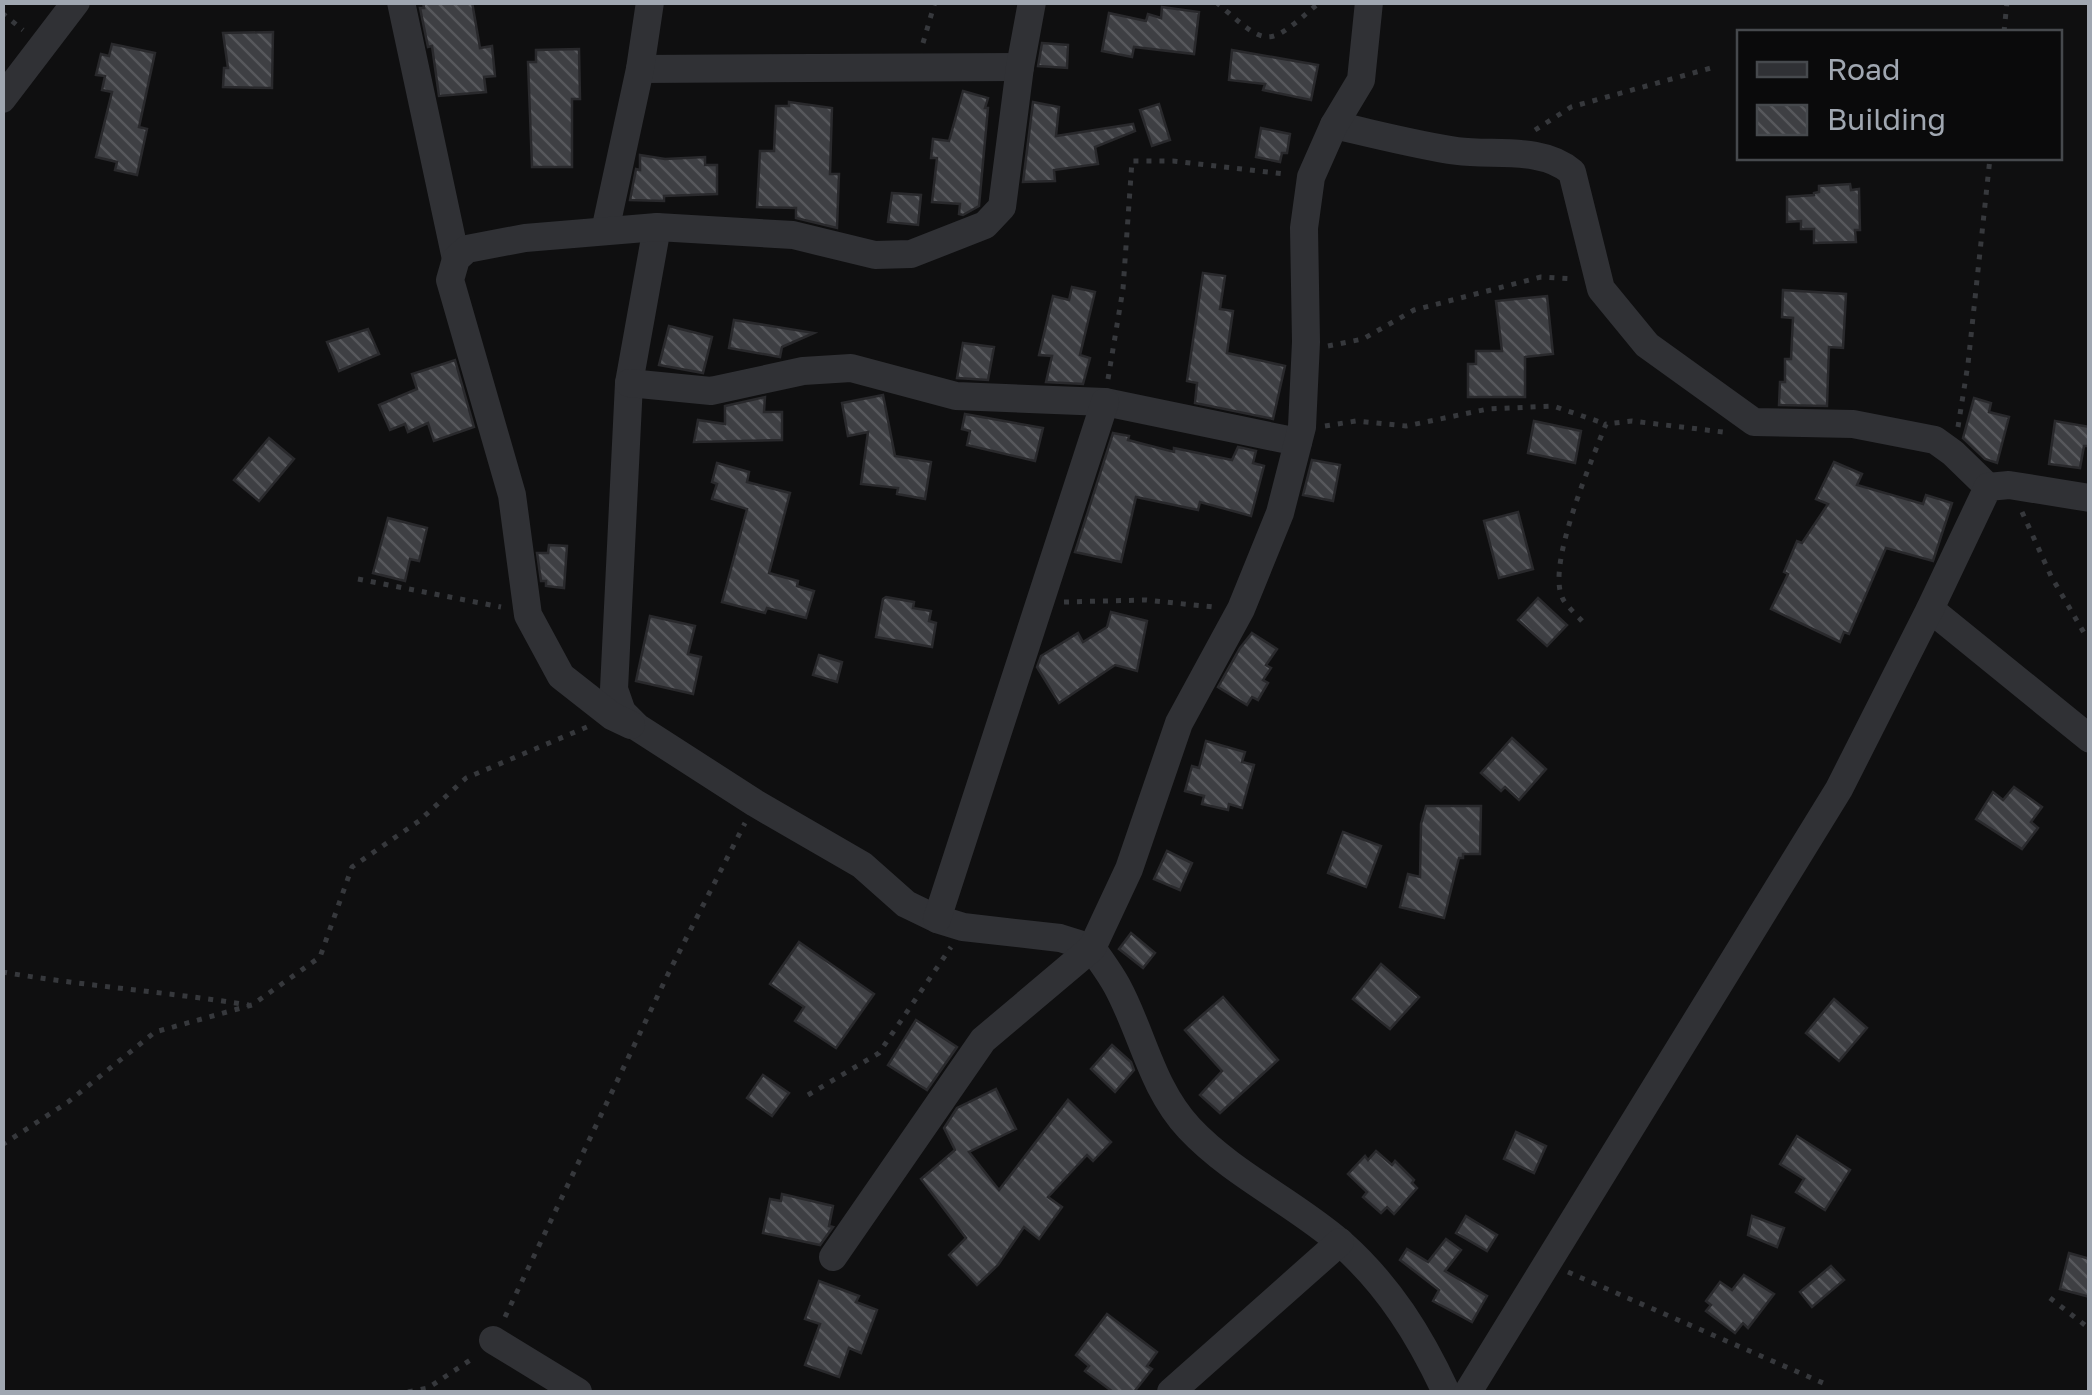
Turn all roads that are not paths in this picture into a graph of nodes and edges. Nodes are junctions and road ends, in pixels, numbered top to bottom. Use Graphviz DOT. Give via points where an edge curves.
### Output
graph roads {
  1 [pos="76,2"];
  2 [pos="401,2"];
  3 [pos="650,2"];
  4 [pos="1032,2"];
  5 [pos="1369,2"];
  6 [pos="1020,67"];
  7 [pos="640,69"];
  8 [pos="2,99"];
  9 [pos="1334,125"];
  10 [pos="657,227"];
  11 [pos="606,230"];
  12 [pos="456,260"];
  13 [pos="628,383"];
  14 [pos="1105,402"];
  15 [pos="1300,434"];
  16 [pos="1998,486"];
  17 [pos="2090,498"];
  18 [pos="1930,609"];
  19 [pos="625,722"];
  20 [pos="2090,739"];
  21 [pos="950,923"];
  22 [pos="1092,948"];
  23 [pos="1340,1242"];
  24 [pos="833,1257"];
  25 [pos="494,1340"];
  26 [pos="578,1392"];
  27 [pos="1171,1392"];
  28 [pos="1446,1392"];
  29 [pos="1468,1392"];
  1 -- 8 [label="street"];
  2 -- 12 [label="street"];
  3 -- 7 [label="street"];
  4 -- 6 [label="street"];
  5 -- 9 [label="street" via="1362,80"];
  6 -- 7 [label="street"];
  6 -- 10 [label="street" via="1002,207 984,225 949,241 912,254 875,255 793,235"];
  7 -- 11 [label="street"];
  9 -- 15 [label="street" via="1311,177 1304,228"];
  9 -- 16 [label="street" via="1458,151 1562,163 1572,172 1600,289 1647,346 1754,422 1853,424 1935,440"];
  10 -- 11 [label="street"];
  10 -- 13 [label="street"];
  11 -- 12 [label="street" via="486,245"];
  12 -- 19 [label="street" via="450,280 512,495 528,615 561,676"];
  13 -- 14 [label="street" via="711,391 851,368 956,396"];
  13 -- 19 [label="street" via="614,688"];
  14 -- 15 [label="street"];
  14 -- 21 [label="street"];
  15 -- 22 [label="street" via="1280,513 1241,609 1179,723 1129,869"];
  16 -- 17 [label="street"];
  16 -- 18 [label="street"];
  18 -- 20 [label="street"];
  18 -- 29 [label="street" via="1838,789"];
  19 -- 21 [label="street" via="862,865 906,904"];
  21 -- 22 [label="street"];
  22 -- 23 [label="street" via="1118,986 1153,1077 1187,1126"];
  22 -- 24 [label="street" via="983,1040"];
  23 -- 27 [label="street"];
  23 -- 28 [label="street" via="1384,1286 1422,1341"];
  25 -- 26 [label="street"];
}
